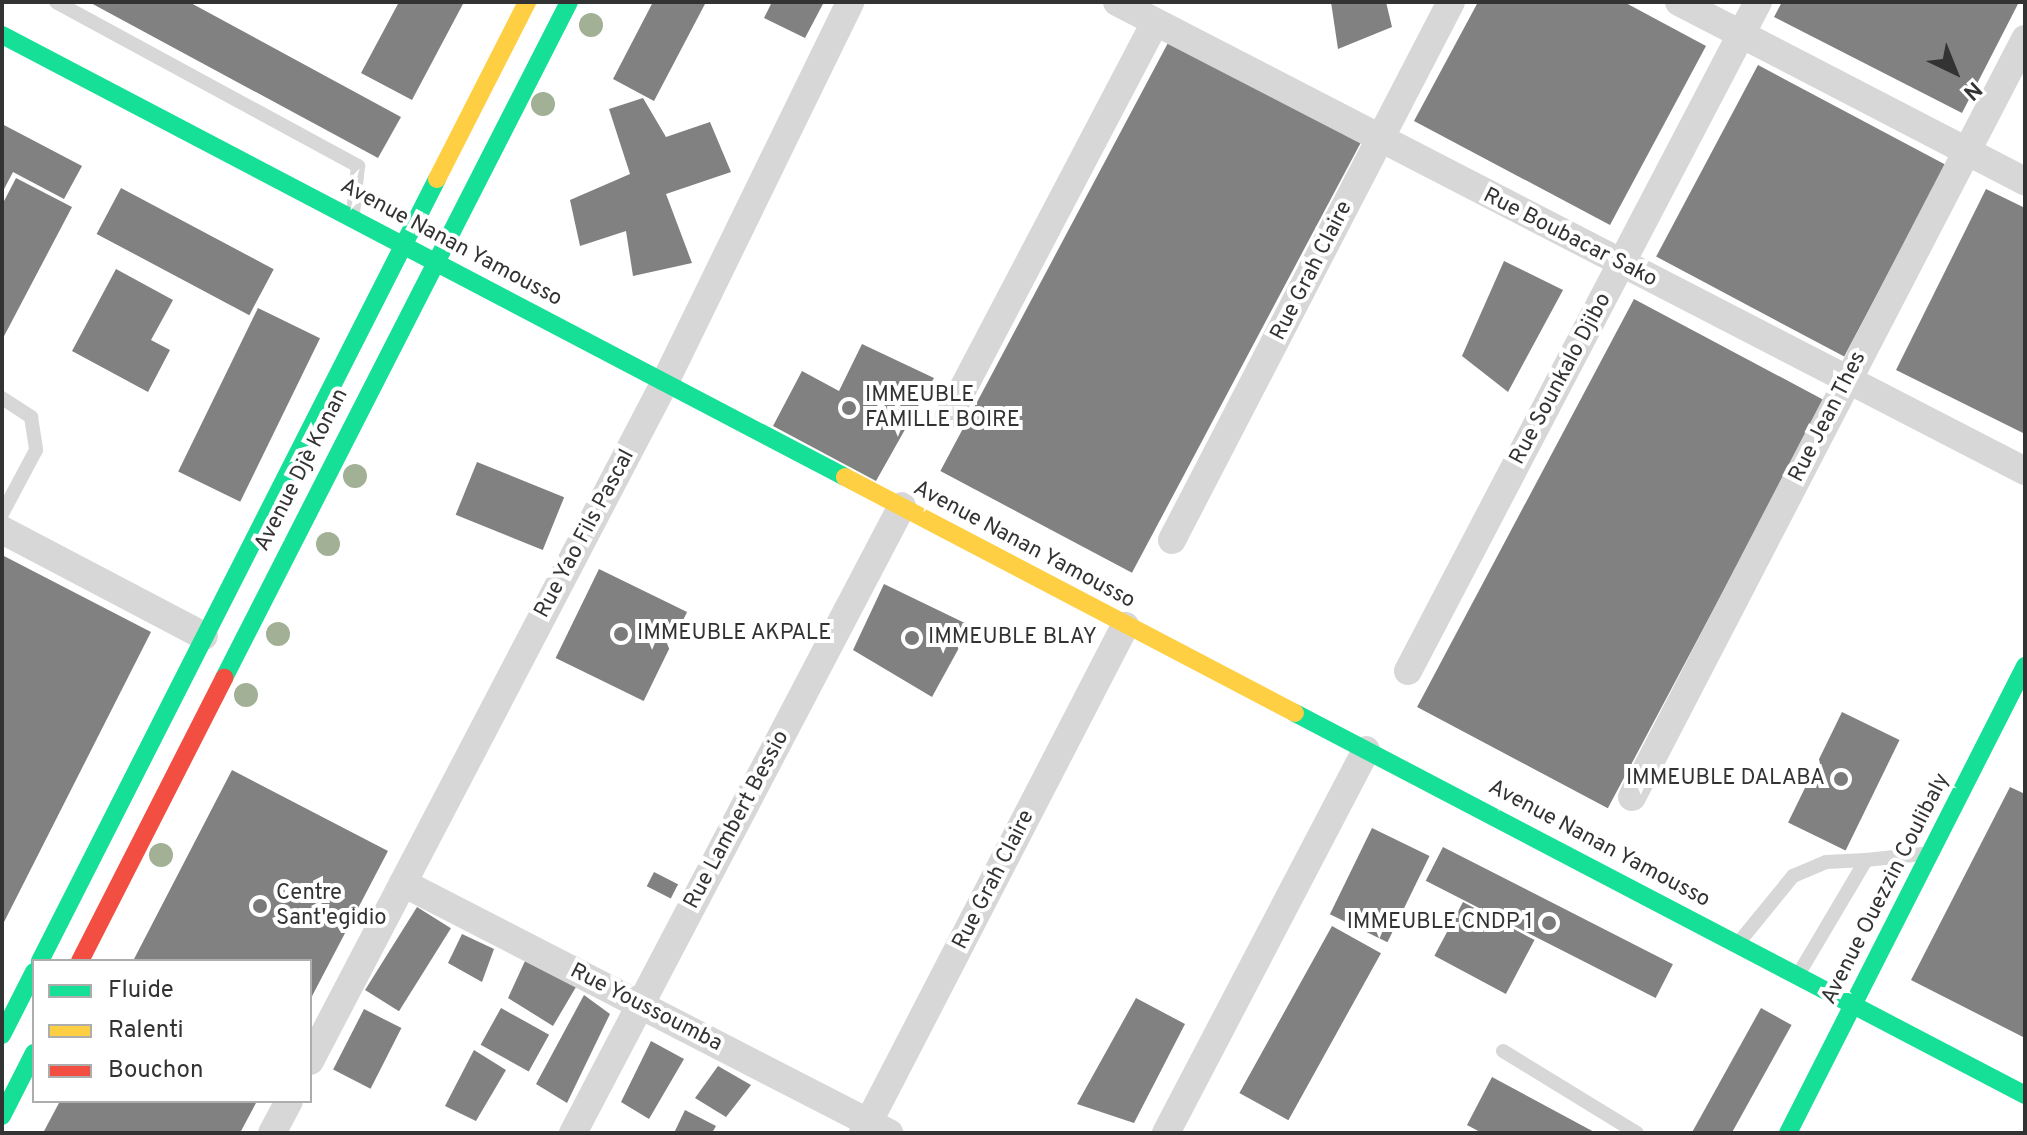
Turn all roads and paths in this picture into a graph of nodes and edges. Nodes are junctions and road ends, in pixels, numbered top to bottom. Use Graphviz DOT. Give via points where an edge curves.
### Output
graph roads {
  1 [pos="56,2"];
  2 [pos="527,2"];
  3 [pos="569,2"];
  4 [pos="850,2"];
  5 [pos="1117,2"];
  6 [pos="1451,2"];
  7 [pos="1679,2"];
  8 [pos="1758,2"];
  9 [pos="1155,23"];
  10 [pos="1741,34"];
  11 [pos="2,35"];
  12 [pos="2025,39"];
  13 [pos="1380,139"];
  14 [pos="1967,151"];
  15 [pos="2025,181"];
  16 [pos="353,219"];
  17 [pos="402,244"];
  18 [pos="434,261"];
  19 [pos="1621,264"];
  20 [pos="1847,381"];
  21 [pos="665,382"];
  22 [pos="2,398"];
  23 [pos="949,415"];
  24 [pos="2025,471"];
  25 [pos="902,506"];
  26 [pos="2,514"];
  27 [pos="2,530"];
  28 [pos="1172,540"];
  29 [pos="1125,626"];
  30 [pos="204,636"];
  31 [pos="2025,666"];
  32 [pos="1408,671"];
  33 [pos="1366,750"];
  34 [pos="1632,797"];
  35 [pos="1931,853"];
  36 [pos="1866,860"];
  37 [pos="403,883"];
  38 [pos="1737,944"];
  39 [pos="41,959"];
  40 [pos="81,959"];
  41 [pos="32,976"];
  42 [pos="1797,976"];
  43 [pos="640,1005"];
  44 [pos="1855,1006"];
  45 [pos="2,1035"];
  46 [pos="1503,1051"];
  47 [pos="32,1057"];
  48 [pos="312,1057"];
  49 [pos="2025,1095"];
  50 [pos="288,1103"];
  51 [pos="2,1116"];
  52 [pos="873,1129"];
  53 [pos="272,1133"];
  54 [pos="573,1133"];
  55 [pos="1166,1133"];
  56 [pos="1637,1133"];
  57 [pos="1788,1133"];
  1 -- 16 [label="lane" via="358,166"];
  2 -- 17 [label="street, Avenue Djè Konan"];
  3 -- 18 [label="street, Avenue Djè Konan"];
  4 -- 21 [label="street, Rue Yao Fils Pascal"];
  5 -- 9 [label="street, Rue Boubacar Sako"];
  6 -- 13 [label="street, Rue Grah Claire"];
  7 -- 10 [label="street"];
  8 -- 10 [label="street, Rue Sounkalo Djibo"];
  9 -- 13 [label="street, Rue Boubacar Sako"];
  9 -- 23 [label="street"];
  10 -- 14 [label="street"];
  10 -- 19 [label="street, Rue Sounkalo Djibo"];
  11 -- 16 [label="street, Avenue Nanan Yamousso"];
  12 -- 14 [label="street, Rue Jean Thes"];
  13 -- 19 [label="street, Rue Boubacar Sako"];
  13 -- 28 [label="street, Rue Grah Claire"];
  14 -- 15 [label="street"];
  14 -- 20 [label="street, Rue Jean Thes"];
  16 -- 17 [label="street, Avenue Nanan Yamousso"];
  17 -- 18 [label="street, Avenue Nanan Yamousso"];
  17 -- 30 [label="street, Avenue Djè Konan"];
  18 -- 21 [label="street, Avenue Nanan Yamousso"];
  18 -- 40 [label="street, Avenue Djè Konan"];
  19 -- 20 [label="street, Rue Boubacar Sako"];
  19 -- 32 [label="street, Rue Sounkalo Djibo"];
  20 -- 24 [label="street, Rue Boubacar Sako"];
  20 -- 34 [label="street, Rue Jean Thes"];
  21 -- 25 [label="street, Avenue Nanan Yamousso"];
  21 -- 37 [label="street, Rue Yao Fils Pascal"];
  22 -- 26 [label="lane" via="31,417 36,450"];
  25 -- 29 [label="street, Avenue Nanan Yamousso"];
  25 -- 43 [label="street, Rue Lambert Bessio"];
  27 -- 30 [label="street"];
  29 -- 33 [label="street, Avenue Nanan Yamousso"];
  29 -- 52 [label="street, Rue Grah Claire"];
  30 -- 39 [label="street, Avenue Djè Konan"];
  31 -- 35 [label="street, Avenue Ouezzin Coulibaly"];
  33 -- 38 [label="street, Avenue Nanan Yamousso"];
  33 -- 55 [label="street"];
  35 -- 36 [label="lane"];
  35 -- 44 [label="street, Avenue Ouezzin Coulibaly"];
  36 -- 38 [label="lane" via="1826,862 1793,876"];
  36 -- 42 [label="lane"];
  37 -- 43 [label="street, Rue Youssoumba"];
  37 -- 48 [label="street, Rue Yao Fils Pascal"];
  38 -- 42 [label="street, Avenue Nanan Yamousso"];
  41 -- 45 [label="street"];
  42 -- 44 [label="street, Avenue Nanan Yamousso"];
  43 -- 52 [label="street, Rue Youssoumba"];
  43 -- 54 [label="street, Rue Lambert Bessio"];
  44 -- 49 [label="street, Avenue Nanan Yamousso"];
  44 -- 57 [label="street, Avenue Ouezzin Coulibaly"];
  46 -- 56 [label="lane"];
  47 -- 51 [label="street"];
  50 -- 53 [label="street"];
}
